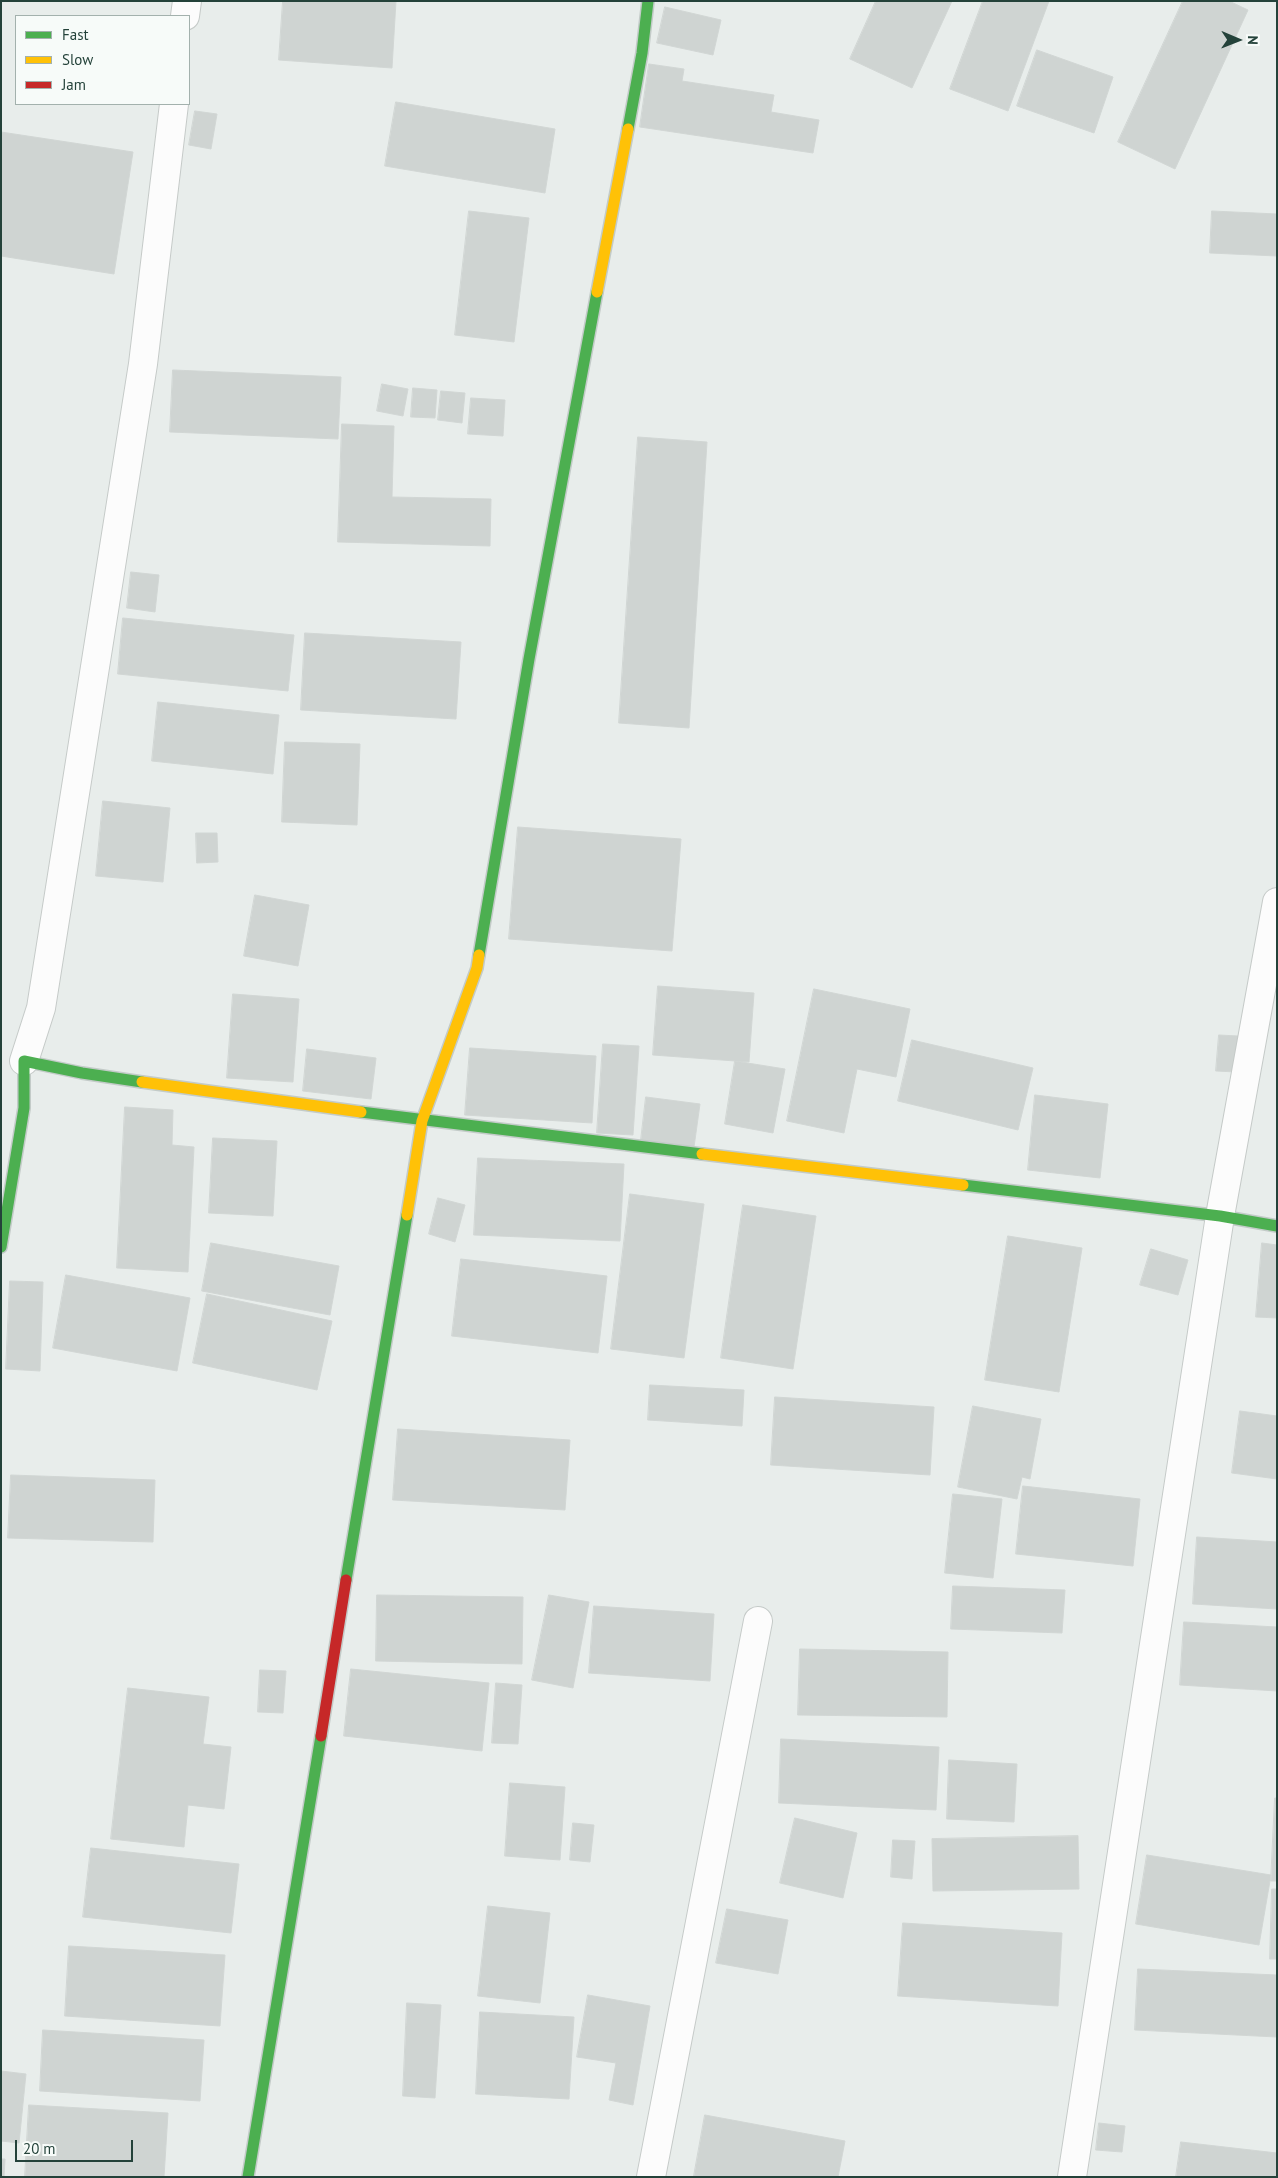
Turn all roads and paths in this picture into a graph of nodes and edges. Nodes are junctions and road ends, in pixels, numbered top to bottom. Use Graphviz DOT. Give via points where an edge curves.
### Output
graph roads {
  1 [pos="187,1"];
  2 [pos="648,1"];
  3 [pos="185,15"];
  4 [pos="174,105"];
  5 [pos="1277,902"];
  6 [pos="24,1061"];
  7 [pos="422,1120"];
  8 [pos="1220,1216"];
  9 [pos="1277,1226"];
  10 [pos="1,1247"];
  11 [pos="758,1621"];
  12 [pos="248,2177"];
  13 [pos="651,2177"];
  14 [pos="1072,2177"];
  1 -- 3 [label="street"];
  2 -- 7 [label="street" via="642,53 530,650 477,968"];
  4 -- 6 [label="street" via="143,364 41,1008"];
  5 -- 8 [label="street"];
  6 -- 7 [label="street" via="82,1073"];
  6 -- 10 [label="street" via="24,1108"];
  7 -- 8 [label="street"];
  7 -- 12 [label="street"];
  8 -- 9 [label="street"];
  8 -- 14 [label="street"];
  11 -- 13 [label="street"];
}
